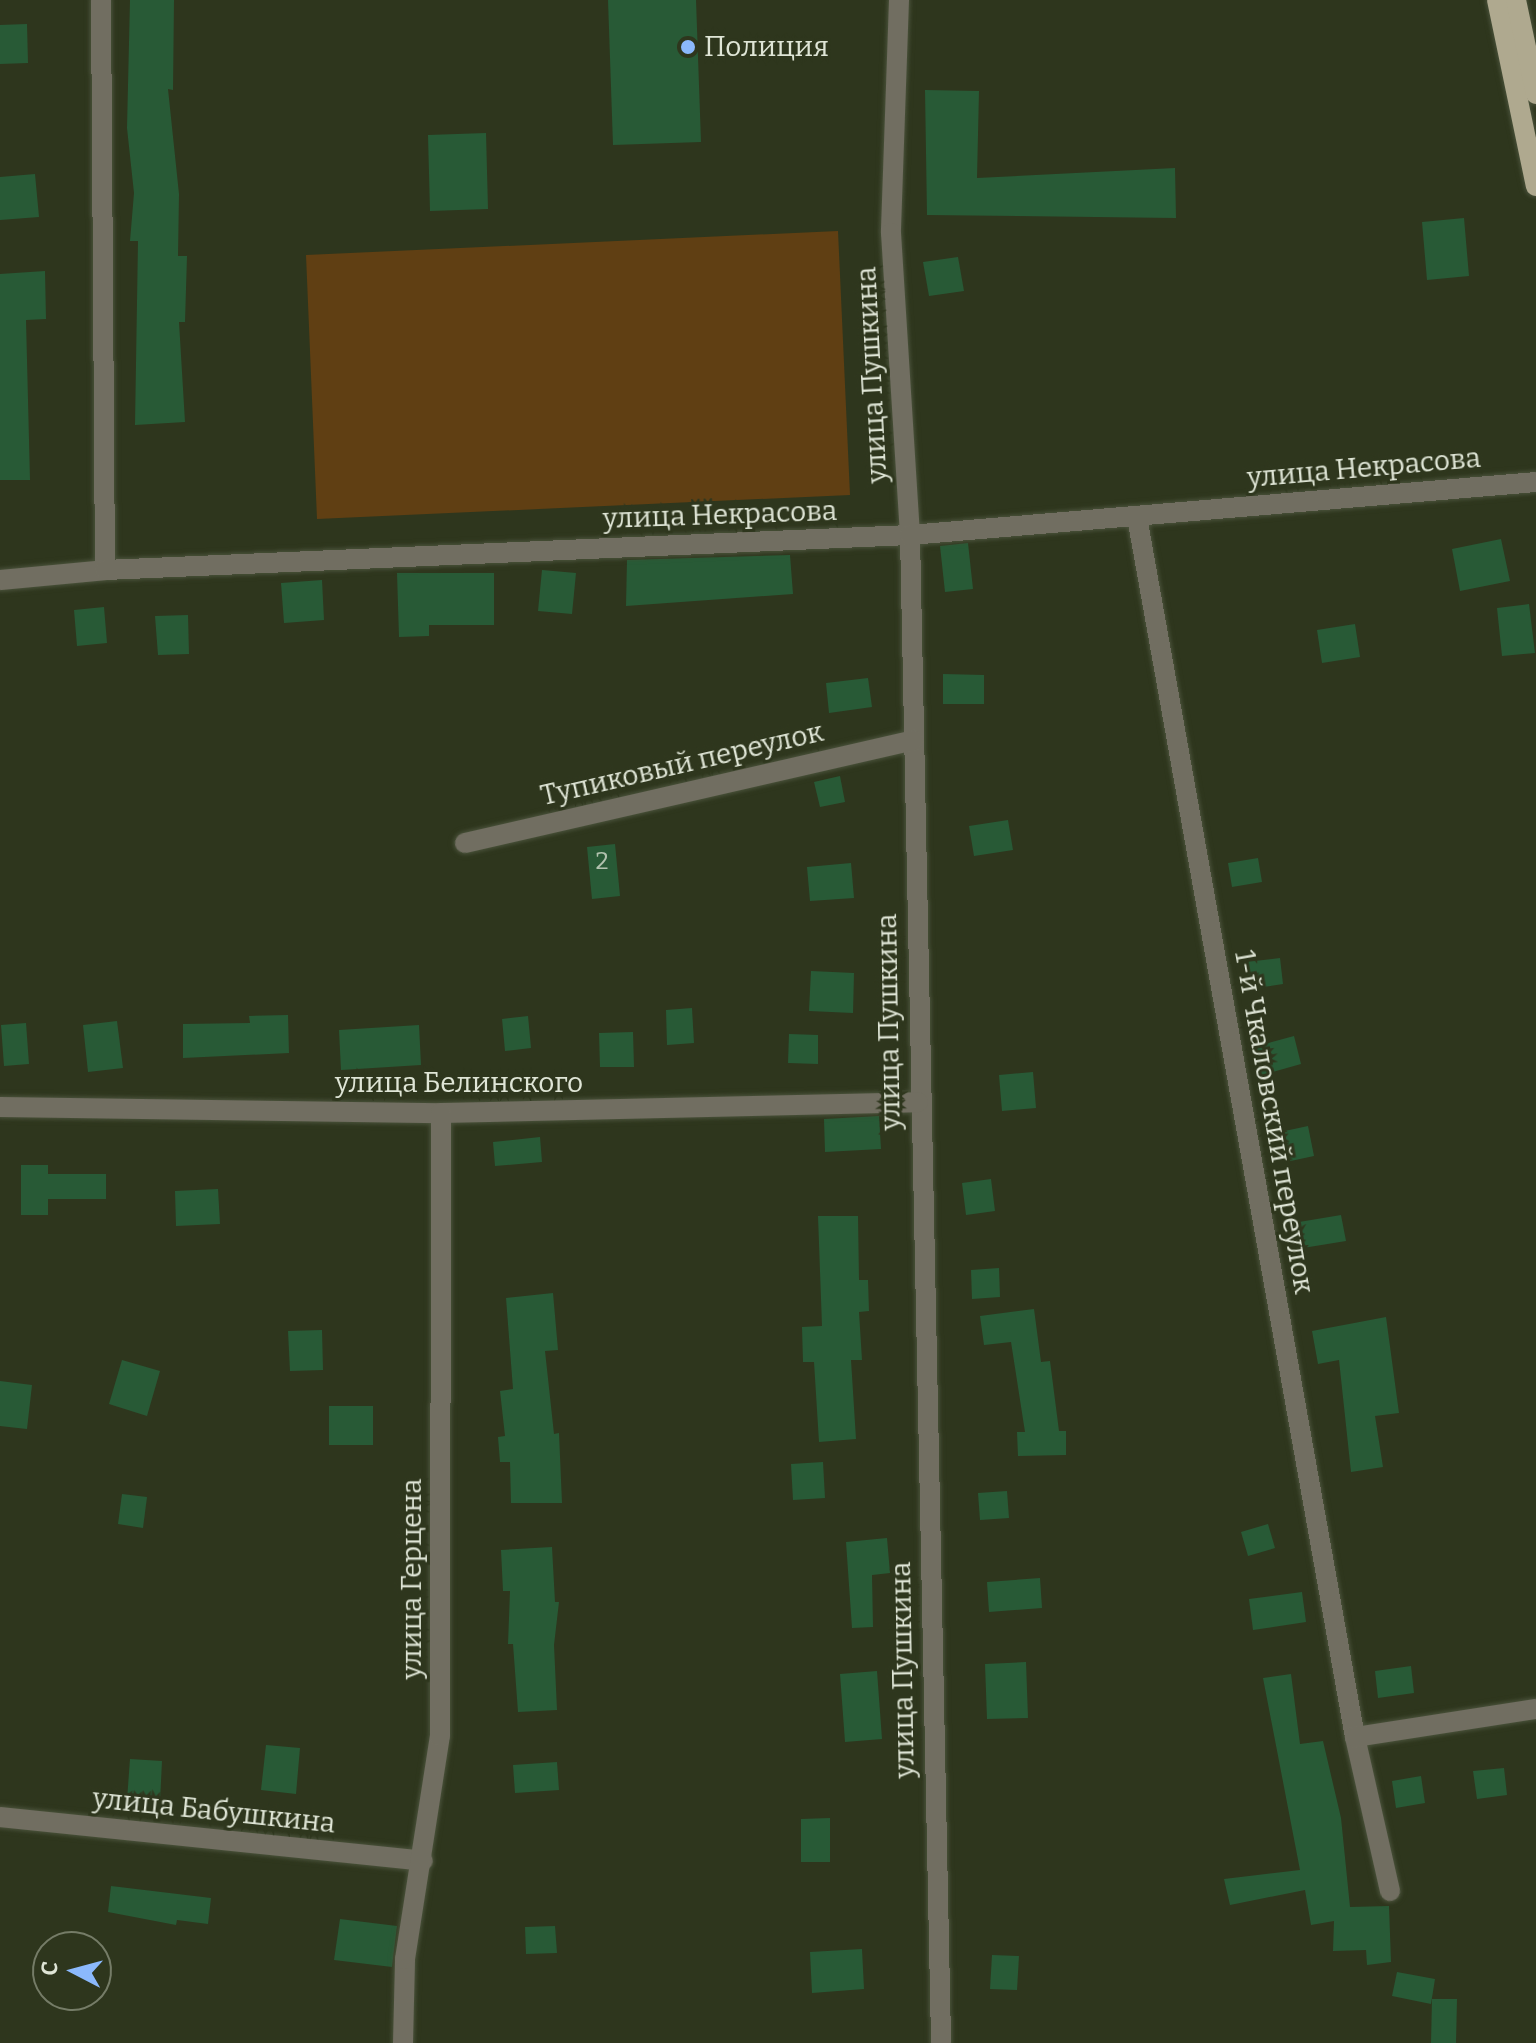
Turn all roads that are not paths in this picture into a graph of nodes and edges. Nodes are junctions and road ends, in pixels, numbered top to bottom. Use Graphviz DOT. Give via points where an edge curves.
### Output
graph roads {
  1 [pos="101,0"];
  2 [pos="899,0"];
  3 [pos="1497,0"];
  4 [pos="1516,0"];
  5 [pos="1536,94"];
  6 [pos="1536,186"];
  7 [pos="1536,482"];
  8 [pos="1137,517"];
  9 [pos="910,535"];
  10 [pos="105,570"];
  11 [pos="0,580"];
  12 [pos="913,740"];
  13 [pos="465,843"];
  14 [pos="918,1102"];
  15 [pos="0,1107"];
  16 [pos="441,1113"];
  17 [pos="1536,1709"];
  18 [pos="1355,1737"];
  19 [pos="0,1817"];
  20 [pos="423,1861"];
  21 [pos="1390,1891"];
  22 [pos="403,2043"];
  23 [pos="941,2043"];
  1 -- 10 [label="street"];
  2 -- 9 [label="street, улица Пушкина" via="891,233"];
  3 -- 6 [label="main road"];
  4 -- 5 [label="main road"];
  7 -- 8 [label="street, улица Некрасова"];
  8 -- 9 [label="street, улица Некрасова"];
  8 -- 18 [label="street, 1-й Чкаловский переулок"];
  9 -- 10 [label="street, улица Некрасова"];
  9 -- 12 [label="street, улица Пушкина"];
  10 -- 11 [label="street, улица Некрасова"];
  12 -- 13 [label="street, Тупиковый переулок"];
  12 -- 14 [label="street, улица Пушкина"];
  14 -- 16 [label="street, улица Белинского"];
  14 -- 23 [label="street, улица Пушкина"];
  15 -- 16 [label="street, улица Белинского"];
  16 -- 20 [label="street, улица Герцена" via="440,1736"];
  17 -- 18 [label="street"];
  18 -- 21 [label="street, 1-й Чкаловский переулок"];
  19 -- 20 [label="street, улица Бабушкина"];
  20 -- 22 [label="street, улица Герцена" via="405,1959"];
}
